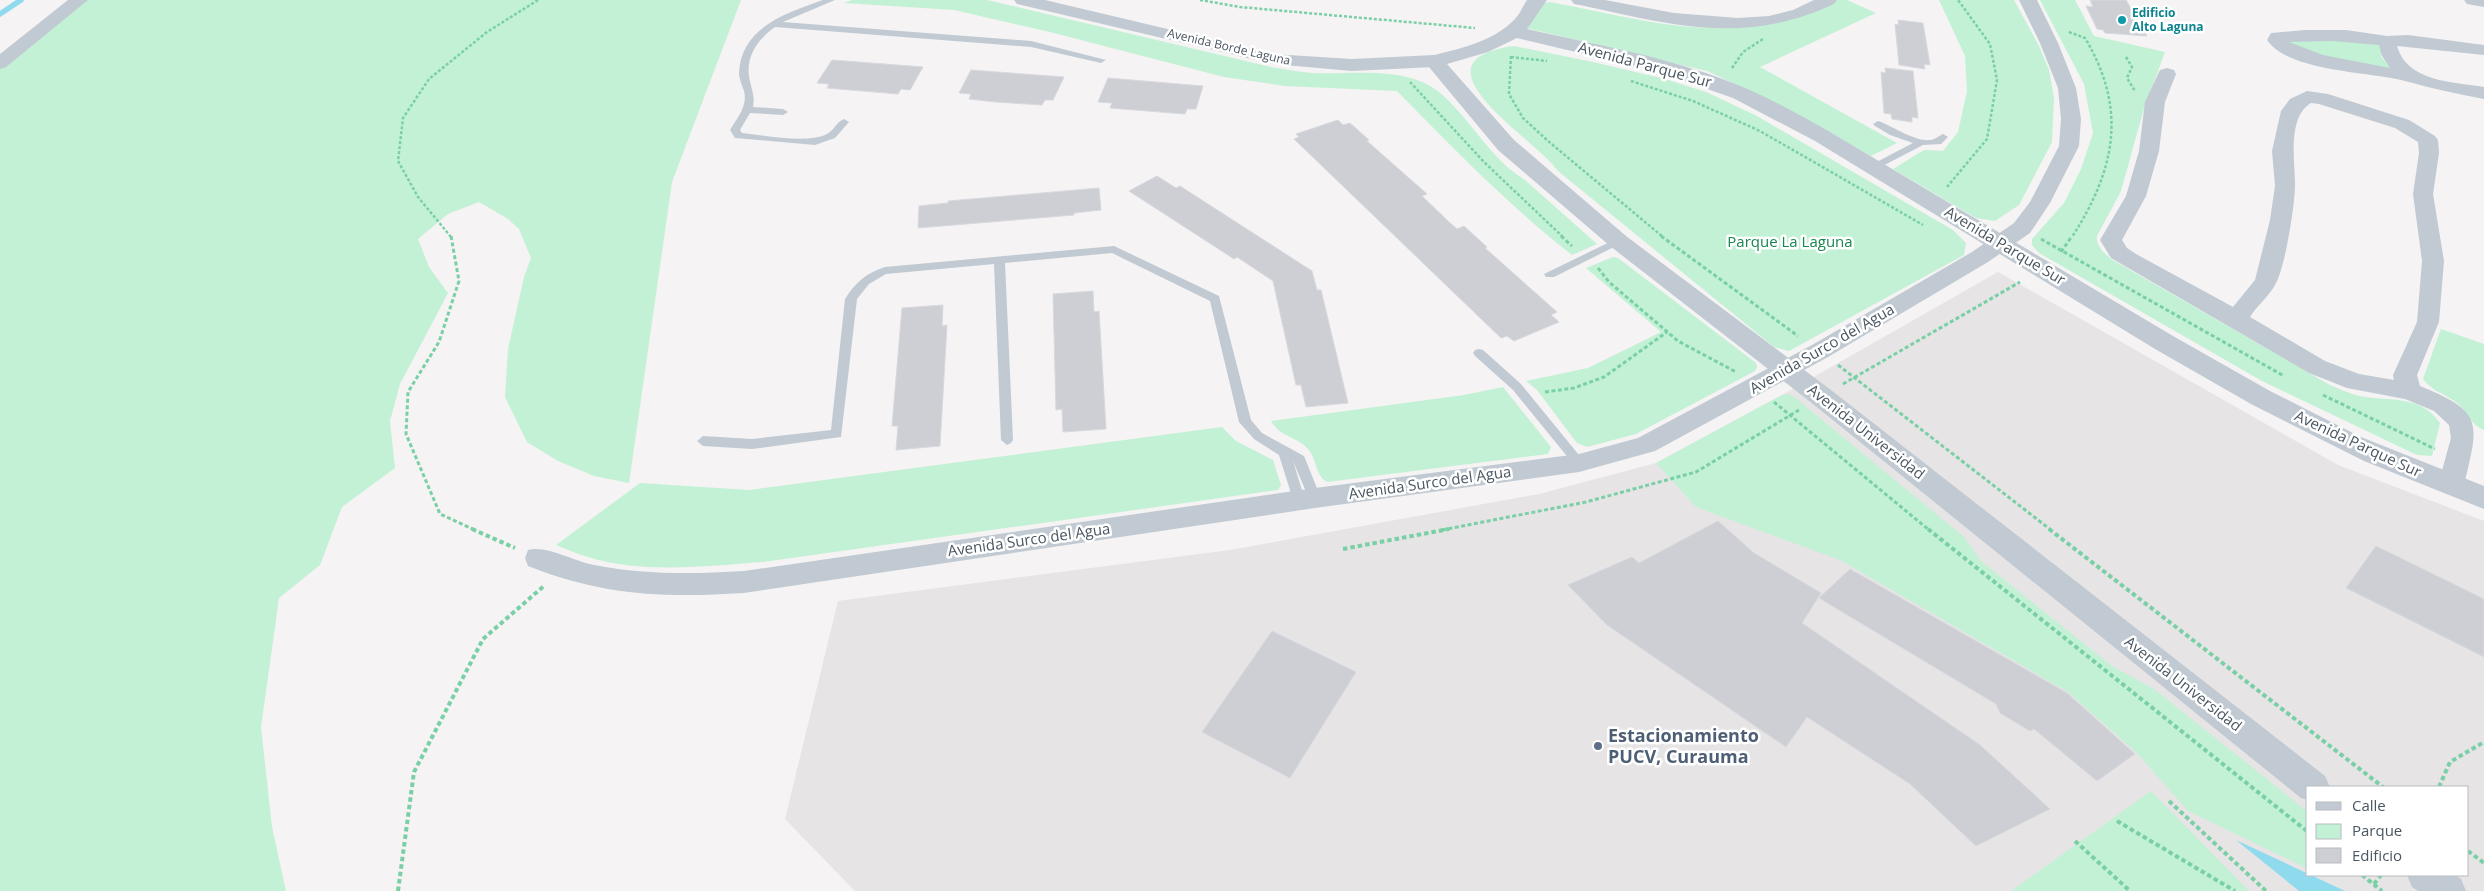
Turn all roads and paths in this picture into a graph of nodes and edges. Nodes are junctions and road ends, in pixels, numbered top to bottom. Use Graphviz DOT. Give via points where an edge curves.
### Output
graph roads {
  1 [pos="79,0"];
  2 [pos="538,0"];
  3 [pos="831,0"];
  4 [pos="1023,0"];
  5 [pos="1200,0"];
  6 [pos="1537,0"];
  7 [pos="1580,0"];
  8 [pos="1828,0"];
  9 [pos="1958,0"];
  10 [pos="2028,0"];
  11 [pos="2473,0"];
  12 [pos="2484,2"];
  13 [pos="1772,20"];
  14 [pos="772,24"];
  15 [pos="1505,33"];
  16 [pos="2073,34"];
  17 [pos="2387,41"];
  18 [pos="1472,50"];
  19 [pos="2484,50"];
  20 [pos="1511,57"];
  21 [pos="2126,57"];
  22 [pos="1101,60"];
  23 [pos="1434,61"];
  24 [pos="1548,62"];
  25 [pos="0,63"];
  26 [pos="1390,65"];
  27 [pos="1734,74"];
  28 [pos="2167,74"];
  29 [pos="2409,76"];
  30 [pos="1628,80"];
  31 [pos="1455,87"];
  32 [pos="2484,93"];
  33 [pos="2155,102"];
  34 [pos="747,110"];
  35 [pos="783,112"];
  36 [pos="844,122"];
  37 [pos="1878,124"];
  38 [pos="1943,136"];
  39 [pos="1921,142"];
  40 [pos="1873,168"];
  41 [pos="1928,200"];
  42 [pos="1930,230"];
  43 [pos="1618,241"];
  44 [pos="2001,242"];
  45 [pos="1585,257"];
  46 [pos="999,260"];
  47 [pos="2044,269"];
  48 [pos="1550,274"];
  49 [pos="2237,319"];
  50 [pos="1667,332"];
  51 [pos="1820,352"];
  52 [pos="1479,354"];
  53 [pos="1787,370"];
  54 [pos="1854,378"];
  55 [pos="1757,387"];
  56 [pos="2409,391"];
  57 [pos="1522,394"];
  58 [pos="1822,398"];
  59 [pos="1790,415"];
  60 [pos="1007,440"];
  61 [pos="703,441"];
  62 [pos="1578,463"];
  63 [pos="2451,485"];
  64 [pos="2484,498"];
  65 [pos="1307,499"];
  66 [pos="1343,549"];
  67 [pos="538,558"];
  68 [pos="564,569"];
  69 [pos="2484,742"];
  70 [pos="2312,786"];
  71 [pos="2382,786"];
  72 [pos="2439,786"];
  73 [pos="2168,801"];
  74 [pos="2117,821"];
  75 [pos="2306,830"];
  76 [pos="2075,841"];
  77 [pos="2469,852"];
  78 [pos="2484,863"];
  79 [pos="2363,876"];
  80 [pos="2380,876"];
  81 [pos="2426,876"];
  82 [pos="2374,884"];
  83 [pos="398,891"];
  84 [pos="2130,891"];
  85 [pos="2235,891"];
  86 [pos="2266,891"];
  87 [pos="2382,891"];
  88 [pos="2448,891"];
  1 -- 25 [label="street"];
  2 -- 67 [label="path" via="487,32 429,80 403,118 398,161 418,197 451,236 459,281 439,342 408,392 406,434 440,514"];
  3 -- 14 [label="lane"];
  4 -- 26 [label="street, Avenida Borde Laguna" via="1273,59"];
  5 -- 15 [label="path"];
  6 -- 15 [label="street, Avenida Borde Laguna" via="1522,22"];
  7 -- 13 [label="street" via="1663,17 1723,24"];
  8 -- 13 [label="street" via="1809,10"];
  9 -- 41 [label="path" via="1990,44 1997,80 1987,139 1947,187"];
  10 -- 44 [label="street, Avenida Surco del Agua" via="2050,43 2067,88 2069,146 2040,203 2022,228"];
  11 -- 12 [label="street"];
  13 -- 27 [label="path" via="1762,40 1743,52 1733,64"];
  14 -- 22 [label="lane" via="1031,44"];
  14 -- 34 [label="lane" via="749,46 744,74 751,98"];
  15 -- 18 [label="street, Avenida Borde Laguna"];
  15 -- 20 [label="path"];
  15 -- 40 [label="street, Avenida Parque Sur" via="1642,62 1713,82 1771,108"];
  16 -- 47 [label="path" via="2086,38 2101,71 2113,136 2094,199 2062,251"];
  17 -- 19 [label="street" via="2408,40"];
  17 -- 29 [label="street" via="2391,59"];
  17 -- 29 [label="street" via="2355,35 2290,36 2277,37 2276,40 2299,53 2356,68"];
  18 -- 23 [label="street, Avenida Borde Laguna"];
  18 -- 31 [label="street" via="1457,64"];
  20 -- 24 [label="path"];
  20 -- 51 [label="path" via="1506,82 1511,100 1531,125 1626,210 1743,299"];
  21 -- 33 [label="path" via="2132,67 2127,75 2131,85 2139,95"];
  23 -- 26 [label="street, Avenida Borde Laguna"];
  23 -- 31 [label="street, Avenida Universidad"];
  26 -- 31 [label="street" via="1428,74"];
  26 -- 45 [label="path" via="1484,162"];
  28 -- 33 [label="street"];
  29 -- 32 [label="street"];
  30 -- 42 [label="path" via="1693,101 1760,131"];
  31 -- 43 [label="street, Avenida Universidad" via="1506,145"];
  33 -- 49 [label="street" via="2149,151 2136,196 2111,240 2119,253 2128,259"];
  34 -- 35 [label="lane"];
  34 -- 36 [label="lane" via="735,130 738,136 815,142 832,136"];
  37 -- 39 [label="lane" via="1893,133"];
  38 -- 39 [label="lane" via="1938,142"];
  39 -- 40 [label="lane"];
  40 -- 41 [label="street, Avenida Parque Sur"];
  41 -- 44 [label="street, Avenida Parque Sur"];
  43 -- 45 [label="lane"];
  43 -- 53 [label="street, Avenida Universidad"];
  44 -- 47 [label="street, Avenida Parque Sur"];
  44 -- 51 [label="street, Avenida Surco del Agua"];
  45 -- 48 [label="lane"];
  45 -- 50 [label="path"];
  46 -- 60 [label="lane"];
  46 -- 61 [label="lane" via="884,271 872,275 855,290 851,299 837,434 752,444"];
  46 -- 65 [label="lane" via="1118,250 1215,299 1245,422 1258,436 1284,452"];
  47 -- 54 [label="path"];
  47 -- 63 [label="street, Avenida Parque Sur" via="2143,330 2309,424"];
  49 -- 56 [label="street" via="2316,367 2355,382"];
  49 -- 56 [label="street" via="2266,282 2281,220 2285,186 2282,151 2291,111 2297,103 2307,97 2321,98 2402,124 2428,140 2423,194 2433,261 2428,322 2405,375"];
  50 -- 55 [label="path"];
  50 -- 57 [label="path" via="1604,377 1574,388"];
  51 -- 53 [label="street, Avenida Surco del Agua"];
  51 -- 54 [label="path"];
  52 -- 57 [label="lane"];
  53 -- 55 [label="street, Avenida Surco del Agua"];
  53 -- 58 [label="street, Avenida Universidad"];
  54 -- 58 [label="path"];
  54 -- 71 [label="path"];
  55 -- 59 [label="path"];
  55 -- 62 [label="street, Avenida Surco del Agua" via="1646,445"];
  56 -- 63 [label="street" via="2443,405 2461,422 2463,438"];
  57 -- 62 [label="lane"];
  58 -- 59 [label="path"];
  58 -- 70 [label="street, Avenida Universidad"];
  59 -- 66 [label="path" via="1696,472 1586,502"];
  59 -- 75 [label="path" via="1863,477"];
  62 -- 65 [label="street, Avenida Surco del Agua"];
  63 -- 64 [label="street, Avenida Parque Sur"];
  65 -- 68 [label="street, Avenida Surco del Agua" via="744,582 645,584 607,580"];
  67 -- 68 [label="street, Avenida Surco del Agua"];
  68 -- 83 [label="path" via="483,639 450,701 414,772"];
  69 -- 72 [label="path" via="2450,762"];
  73 -- 86 [label="path"];
  74 -- 85 [label="path"];
  76 -- 84 [label="path"];
  77 -- 78 [label="path"];
  79 -- 82 [label="path"];
  80 -- 82 [label="path"];
  81 -- 88 [label="street"];
  82 -- 87 [label="path"];
}
